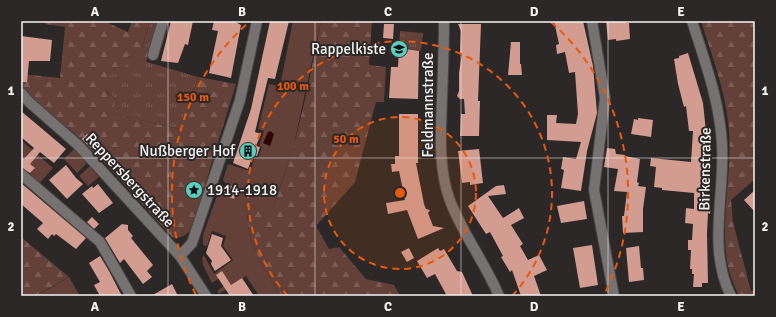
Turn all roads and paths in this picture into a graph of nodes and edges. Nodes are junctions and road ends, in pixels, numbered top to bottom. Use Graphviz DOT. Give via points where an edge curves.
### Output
graph roads {
  1 [pos="163,21"];
  2 [pos="257,21"];
  3 [pos="444,21"];
  4 [pos="592,21"];
  5 [pos="692,21"];
  6 [pos="153,55"];
  7 [pos="21,93"];
  8 [pos="21,174"];
  9 [pos="180,256"];
  10 [pos="131,296"];
  11 [pos="206,296"];
  12 [pos="499,296"];
  13 [pos="614,296"];
  14 [pos="731,296"];
  1 -- 6 [label="street"];
  2 -- 9 [label="street" via="240,100 227,141 192,243"];
  3 -- 12 [label="street, Feldmannstraße" via="441,139 444,178 461,224"];
  4 -- 13 [label="street" via="605,98 594,190"];
  5 -- 14 [label="street, Birkenstraße" via="721,122 723,148 718,240 722,274"];
  7 -- 9 [label="street, Reppersbergstraße" via="78,145"];
  8 -- 10 [label="street" via="100,242"];
  9 -- 11 [label="street, Reppersbergstraße"];
}
